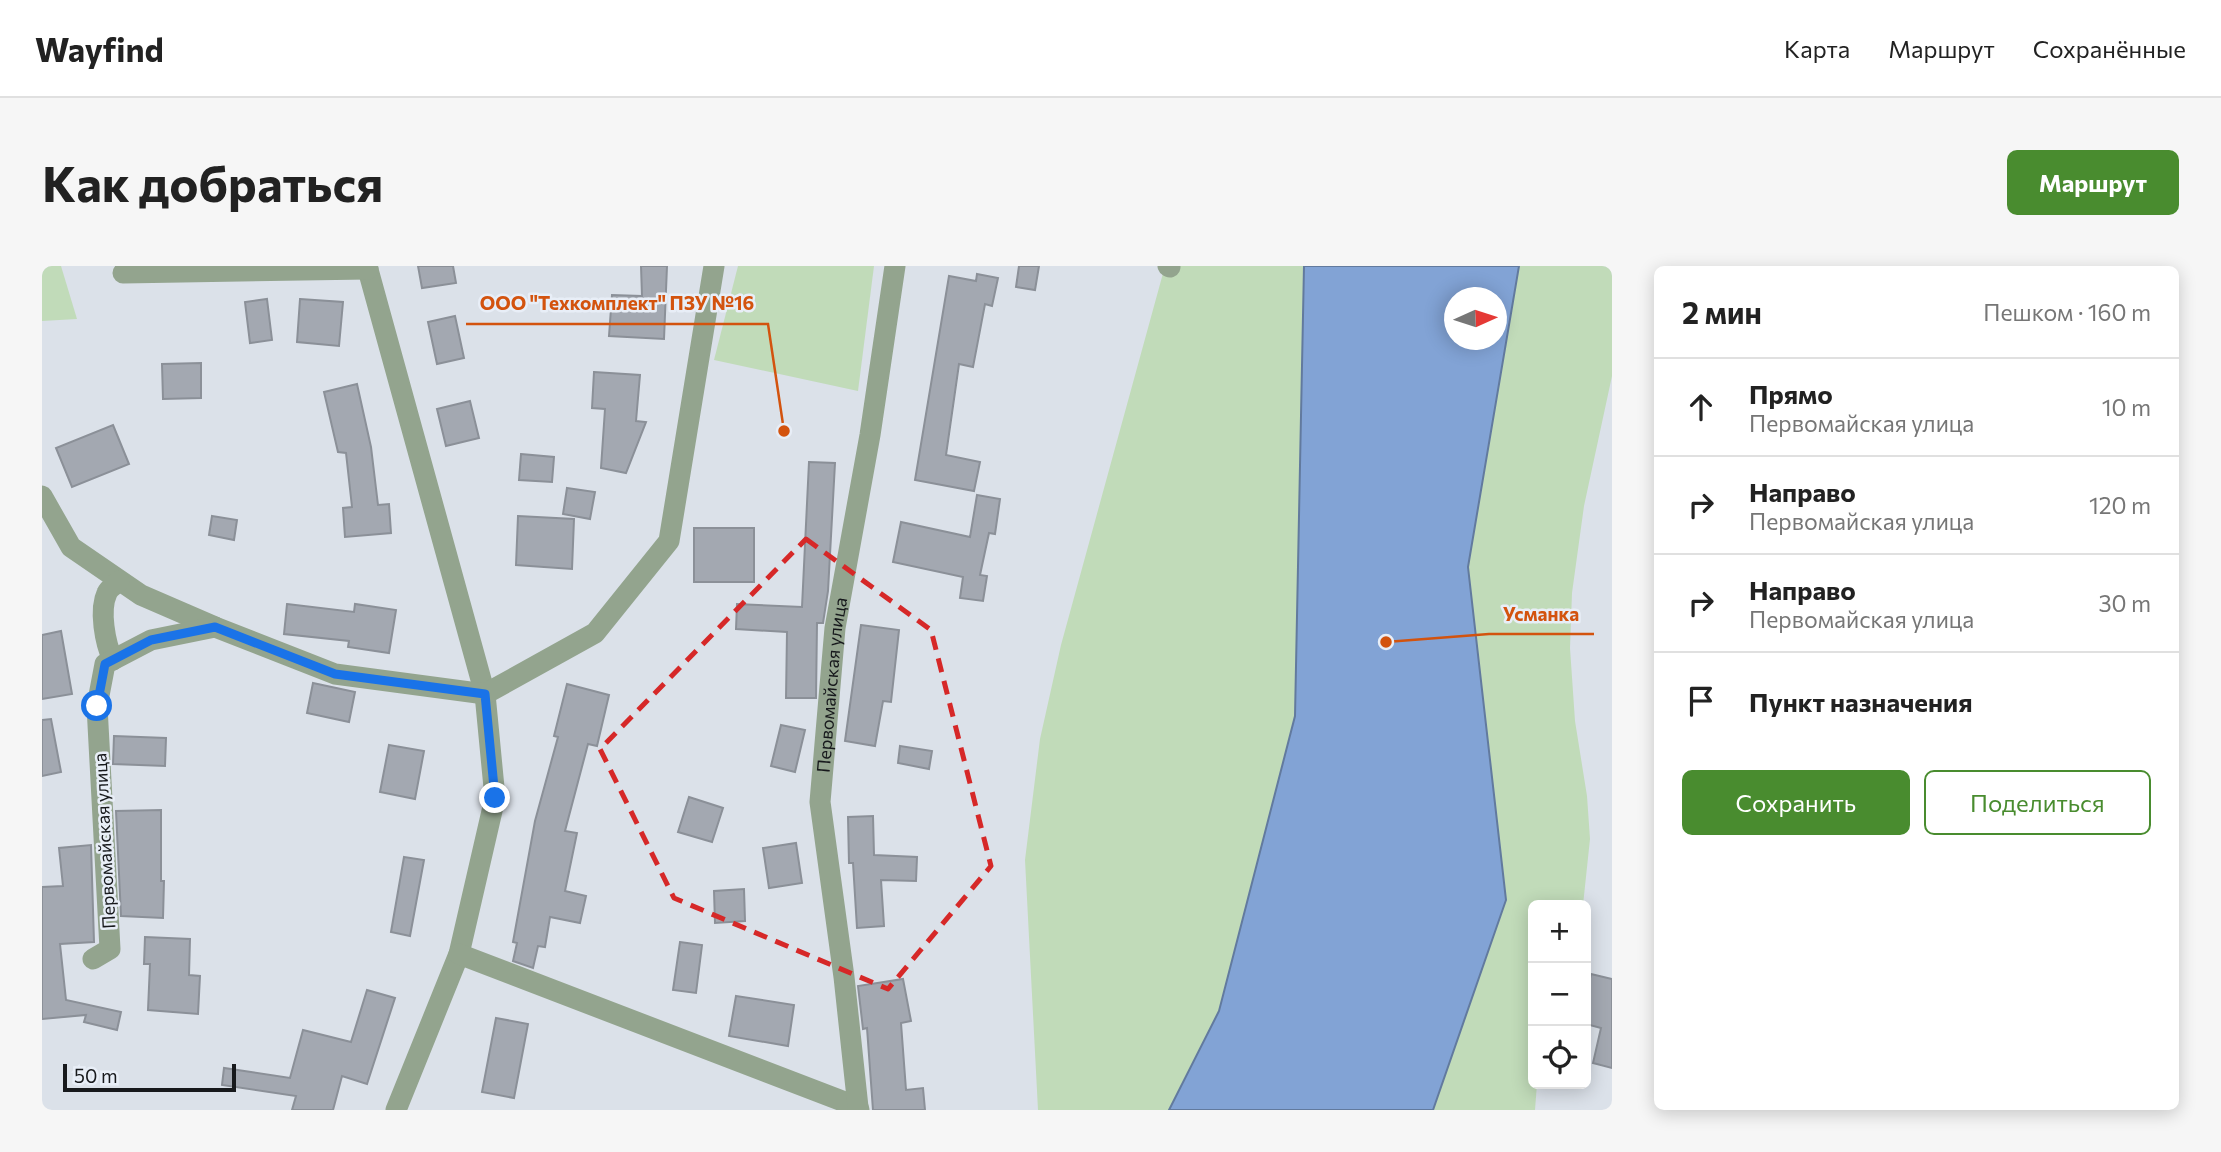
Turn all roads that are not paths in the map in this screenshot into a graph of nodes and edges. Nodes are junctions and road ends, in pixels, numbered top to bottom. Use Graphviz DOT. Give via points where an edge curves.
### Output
graph roads {
  1 [pos="714,266"];
  2 [pos="895,266"];
  3 [pos="368,268"];
  4 [pos="124,273"];
  5 [pos="42,496"];
  6 [pos="119,580"];
  7 [pos="215,627"];
  8 [pos="113,660"];
  9 [pos="485,694"];
  10 [pos="459,954"];
  11 [pos="93,959"];
  12 [pos="859,1108"];
  13 [pos="396,1110"];
  1 -- 9 [label="street" via="669,541 595,633"];
  2 -- 12 [label="street, Первомайская улица" via="835,628 820,803"];
  3 -- 4 [label="street"];
  3 -- 9 [label="street"];
  5 -- 6 [label="street" via="71,547"];
  6 -- 7 [label="street" via="141,595"];
  6 -- 8 [label="street" via="107,592 103,617"];
  7 -- 8 [label="street" via="151,640"];
  7 -- 9 [label="street" via="335,674"];
  8 -- 11 [label="street, Первомайская улица" via="105,664 97,706 110,949"];
  9 -- 10 [label="street" via="495,798"];
  10 -- 12 [label="street"];
  10 -- 13 [label="street"];
}
